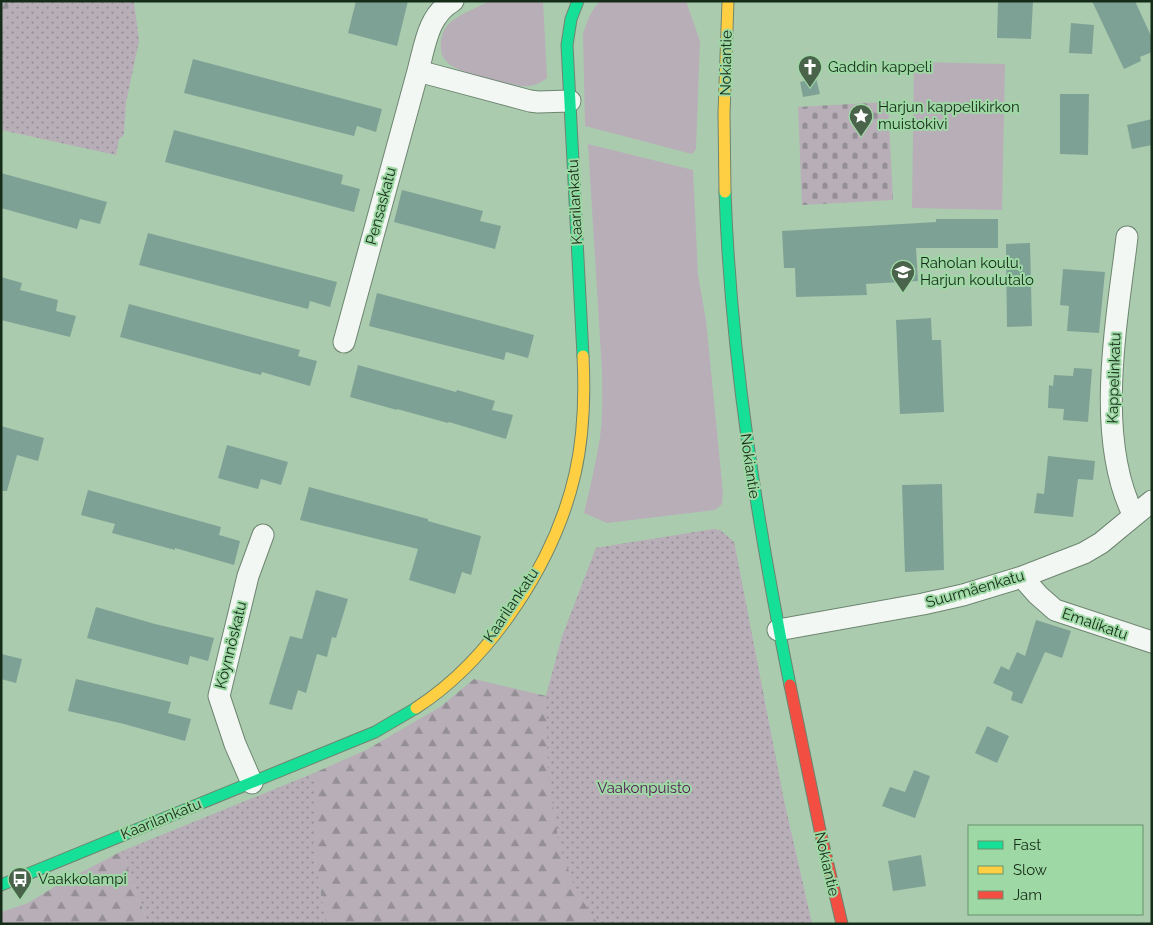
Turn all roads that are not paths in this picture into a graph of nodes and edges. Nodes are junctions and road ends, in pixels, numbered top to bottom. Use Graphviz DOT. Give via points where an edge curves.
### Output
graph roads {
  1 [pos="453,1"];
  2 [pos="578,1"];
  3 [pos="728,1"];
  4 [pos="418,71"];
  5 [pos="570,101"];
  6 [pos="1127,237"];
  7 [pos="344,342"];
  8 [pos="1152,501"];
  9 [pos="1134,516"];
  10 [pos="263,535"];
  11 [pos="1022,576"];
  12 [pos="778,630"];
  13 [pos="1152,642"];
  14 [pos="252,783"];
  15 [pos="1,884"];
  16 [pos="842,924"];
  1 -- 4 [label="street, Pensaskatu" via="434,18"];
  2 -- 5 [label="street, Kaarilankatu" via="568,32"];
  3 -- 12 [label="street, Nokiantie" via="724,179 734,332 756,508"];
  4 -- 5 [label="street" via="538,102"];
  4 -- 7 [label="street, Pensaskatu"];
  5 -- 14 [label="street, Kaarilankatu" via="584,393 575,474 556,530 534,578 502,625 460,674 418,707 375,732"];
  6 -- 9 [label="street, Kappelinkatu" via="1113,354 1112,426 1118,475"];
  8 -- 9 [label="street, Suurmäenkatu"];
  9 -- 11 [label="street, Suurmäenkatu" via="1084,553"];
  10 -- 14 [label="street, Köynnöskatu" via="248,576 219,696"];
  11 -- 12 [label="street, Suurmäenkatu" via="931,603"];
  11 -- 13 [label="street, Emalikatu" via="1055,610"];
  12 -- 16 [label="street, Nokiantie" via="822,845"];
  14 -- 15 [label="street, Kaarilankatu"];
}
